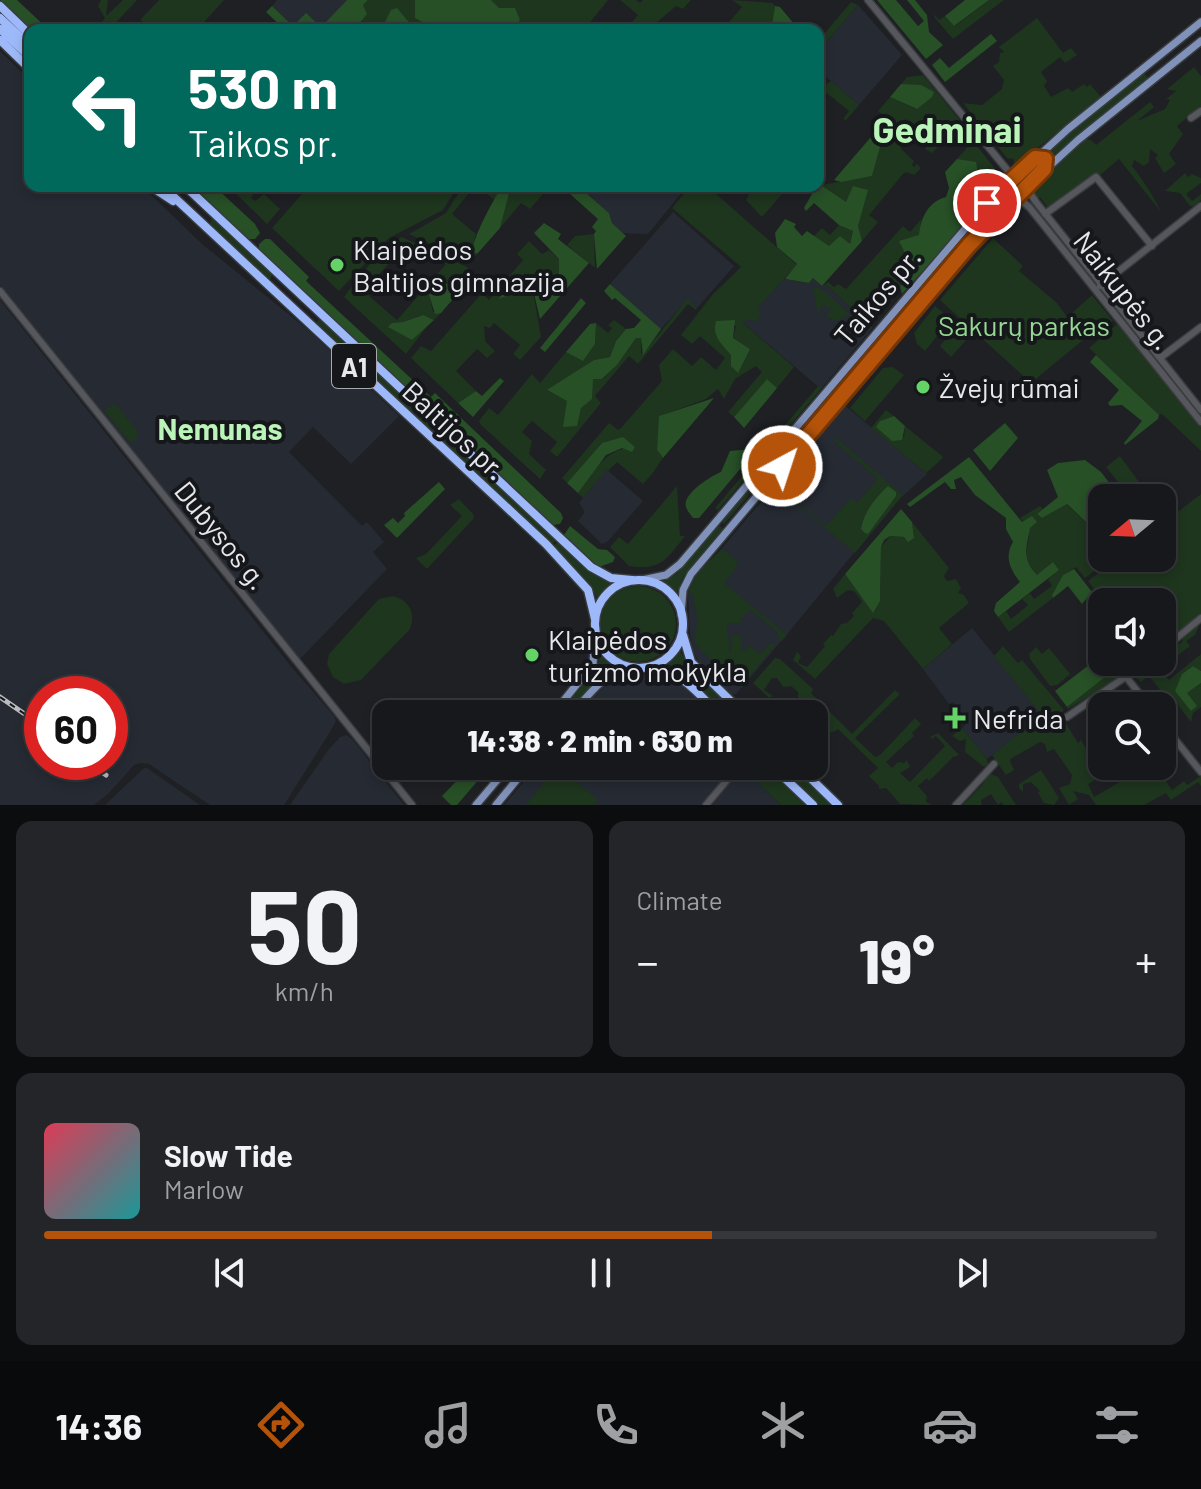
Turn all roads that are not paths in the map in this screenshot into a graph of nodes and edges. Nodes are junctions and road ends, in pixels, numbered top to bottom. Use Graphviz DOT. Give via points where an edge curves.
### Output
graph roads {
  1 [pos="868,0"];
  2 [pos="0,6"];
  3 [pos="0,18"];
  4 [pos="1201,22"];
  5 [pos="0,29"];
  6 [pos="24,29"];
  7 [pos="0,40"];
  8 [pos="24,40"];
  9 [pos="1201,41"];
  10 [pos="24,51"];
  11 [pos="24,63"];
  12 [pos="1201,111"];
  13 [pos="1191,118"];
  14 [pos="1035,158"];
  15 [pos="1044,169"];
  16 [pos="1036,176"];
  17 [pos="1013,177"];
  18 [pos="160,192"];
  19 [pos="168,192"];
  20 [pos="191,192"];
  21 [pos="987,203"];
  22 [pos="1201,206"];
  23 [pos="184,207"];
  24 [pos="1005,207"];
  25 [pos="997,214"];
  26 [pos="1045,214"];
  27 [pos="217,217"];
  28 [pos="204,225"];
  29 [pos="1152,246"];
  30 [pos="275,271"];
  31 [pos="266,283"];
  32 [pos="1100,286"];
  33 [pos="0,291"];
  34 [pos="1201,327"];
  35 [pos="1157,360"];
  36 [pos="1201,410"];
  37 [pos="1201,422"];
  38 [pos="637,580"];
  39 [pos="681,615"];
  40 [pos="1201,618"];
  41 [pos="595,619"];
  42 [pos="682,628"];
  43 [pos="595,630"];
  44 [pos="1176,639"];
  45 [pos="631,667"];
  46 [pos="644,667"];
  47 [pos="1130,676"];
  48 [pos="1127,678"];
  49 [pos="1138,692"];
  50 [pos="564,700"];
  51 [pos="584,700"];
  52 [pos="704,700"];
  53 [pos="730,700"];
  54 [pos="1067,717"];
  55 [pos="1176,741"];
  56 [pos="994,764"];
  57 [pos="1201,772"];
  58 [pos="497,780"];
  59 [pos="517,780"];
  60 [pos="727,780"];
  61 [pos="787,780"];
  62 [pos="812,780"];
  63 [pos="412,805"];
  64 [pos="476,805"];
  65 [pos="496,805"];
  66 [pos="706,805"];
  67 [pos="813,805"];
  68 [pos="838,805"];
  69 [pos="956,805"];
  1 -- 17 [label="street"];
  2 -- 6 [label="highway"];
  3 -- 8 [label="highway"];
  4 -- 14 [label="main road, Taikos pr."];
  5 -- 10 [label="highway"];
  7 -- 11 [label="highway"];
  9 -- 15 [label="main road, Taikos pr."];
  12 -- 13 [label="street"];
  14 -- 15 [label="main road" via="1045,159"];
  14 -- 17 [label="main road, Taikos pr."];
  15 -- 16 [label="main road, Taikos pr."];
  16 -- 24 [label="main road, Taikos pr."];
  16 -- 26 [label="street, Naikupės g." via="1030,193"];
  17 -- 21 [label="main road, Taikos pr."];
  18 -- 23 [label="highway"];
  19 -- 23 [label="highway, Baltijos pr. / A1"];
  20 -- 27 [label="highway, Baltijos pr. / A1"];
  21 -- 25 [label="main road" via="988,213"];
  21 -- 38 [label="main road, Taikos pr." via="680,564 666,575"];
  22 -- 29 [label="street"];
  23 -- 28 [label="highway, Baltijos pr. / A1"];
  24 -- 25 [label="main road, Taikos pr."];
  24 -- 35 [label="street, Naikupės g." via="1019,201 1030,208"];
  25 -- 39 [label="main road, Taikos pr." via="691,574"];
  26 -- 29 [label="street" via="1096,177"];
  26 -- 32 [label="street, Naikupės g."];
  27 -- 28 [label="highway" via="207,218"];
  27 -- 30 [label="highway, Baltijos pr. / A1"];
  28 -- 31 [label="highway, Baltijos pr. / A1"];
  29 -- 32 [label="street"];
  30 -- 31 [label="highway" via="273,284"];
  30 -- 38 [label="highway, Baltijos pr. / A1" via="591,567 611,578"];
  31 -- 41 [label="highway, Baltijos pr. / A1" via="546,544 588,590"];
  32 -- 35 [label="street, Naikupės g."];
  33 -- 63 [label="street, Dubysos g."];
  34 -- 35 [label="street"];
  35 -- 36 [label="street, Naikupės g."];
  35 -- 37 [label="street, Naikupės g."];
  38 -- 39 [label="highway, A1" via="665,589"];
  38 -- 41 [label="highway" via="609,592"];
  39 -- 42 [label="highway"];
  40 -- 44 [label="street"];
  41 -- 43 [label="highway, A1"];
  42 -- 46 [label="highway" via="667,658"];
  42 -- 53 [label="highway" via="691,662"];
  43 -- 45 [label="highway" via="603,650"];
  43 -- 50 [label="main road, A1" via="593,664"];
  45 -- 46 [label="highway"];
  45 -- 51 [label="main road" via="609,674"];
  46 -- 52 [label="highway" via="678,676"];
  47 -- 48 [label="street"];
  48 -- 49 [label="street"];
  48 -- 54 [label="street"];
  55 -- 57 [label="street"];
  56 -- 69 [label="street"];
  58 -- 64 [label="main road"];
  59 -- 65 [label="main road"];
  60 -- 66 [label="street"];
  61 -- 67 [label="highway"];
  62 -- 68 [label="highway"];
}
